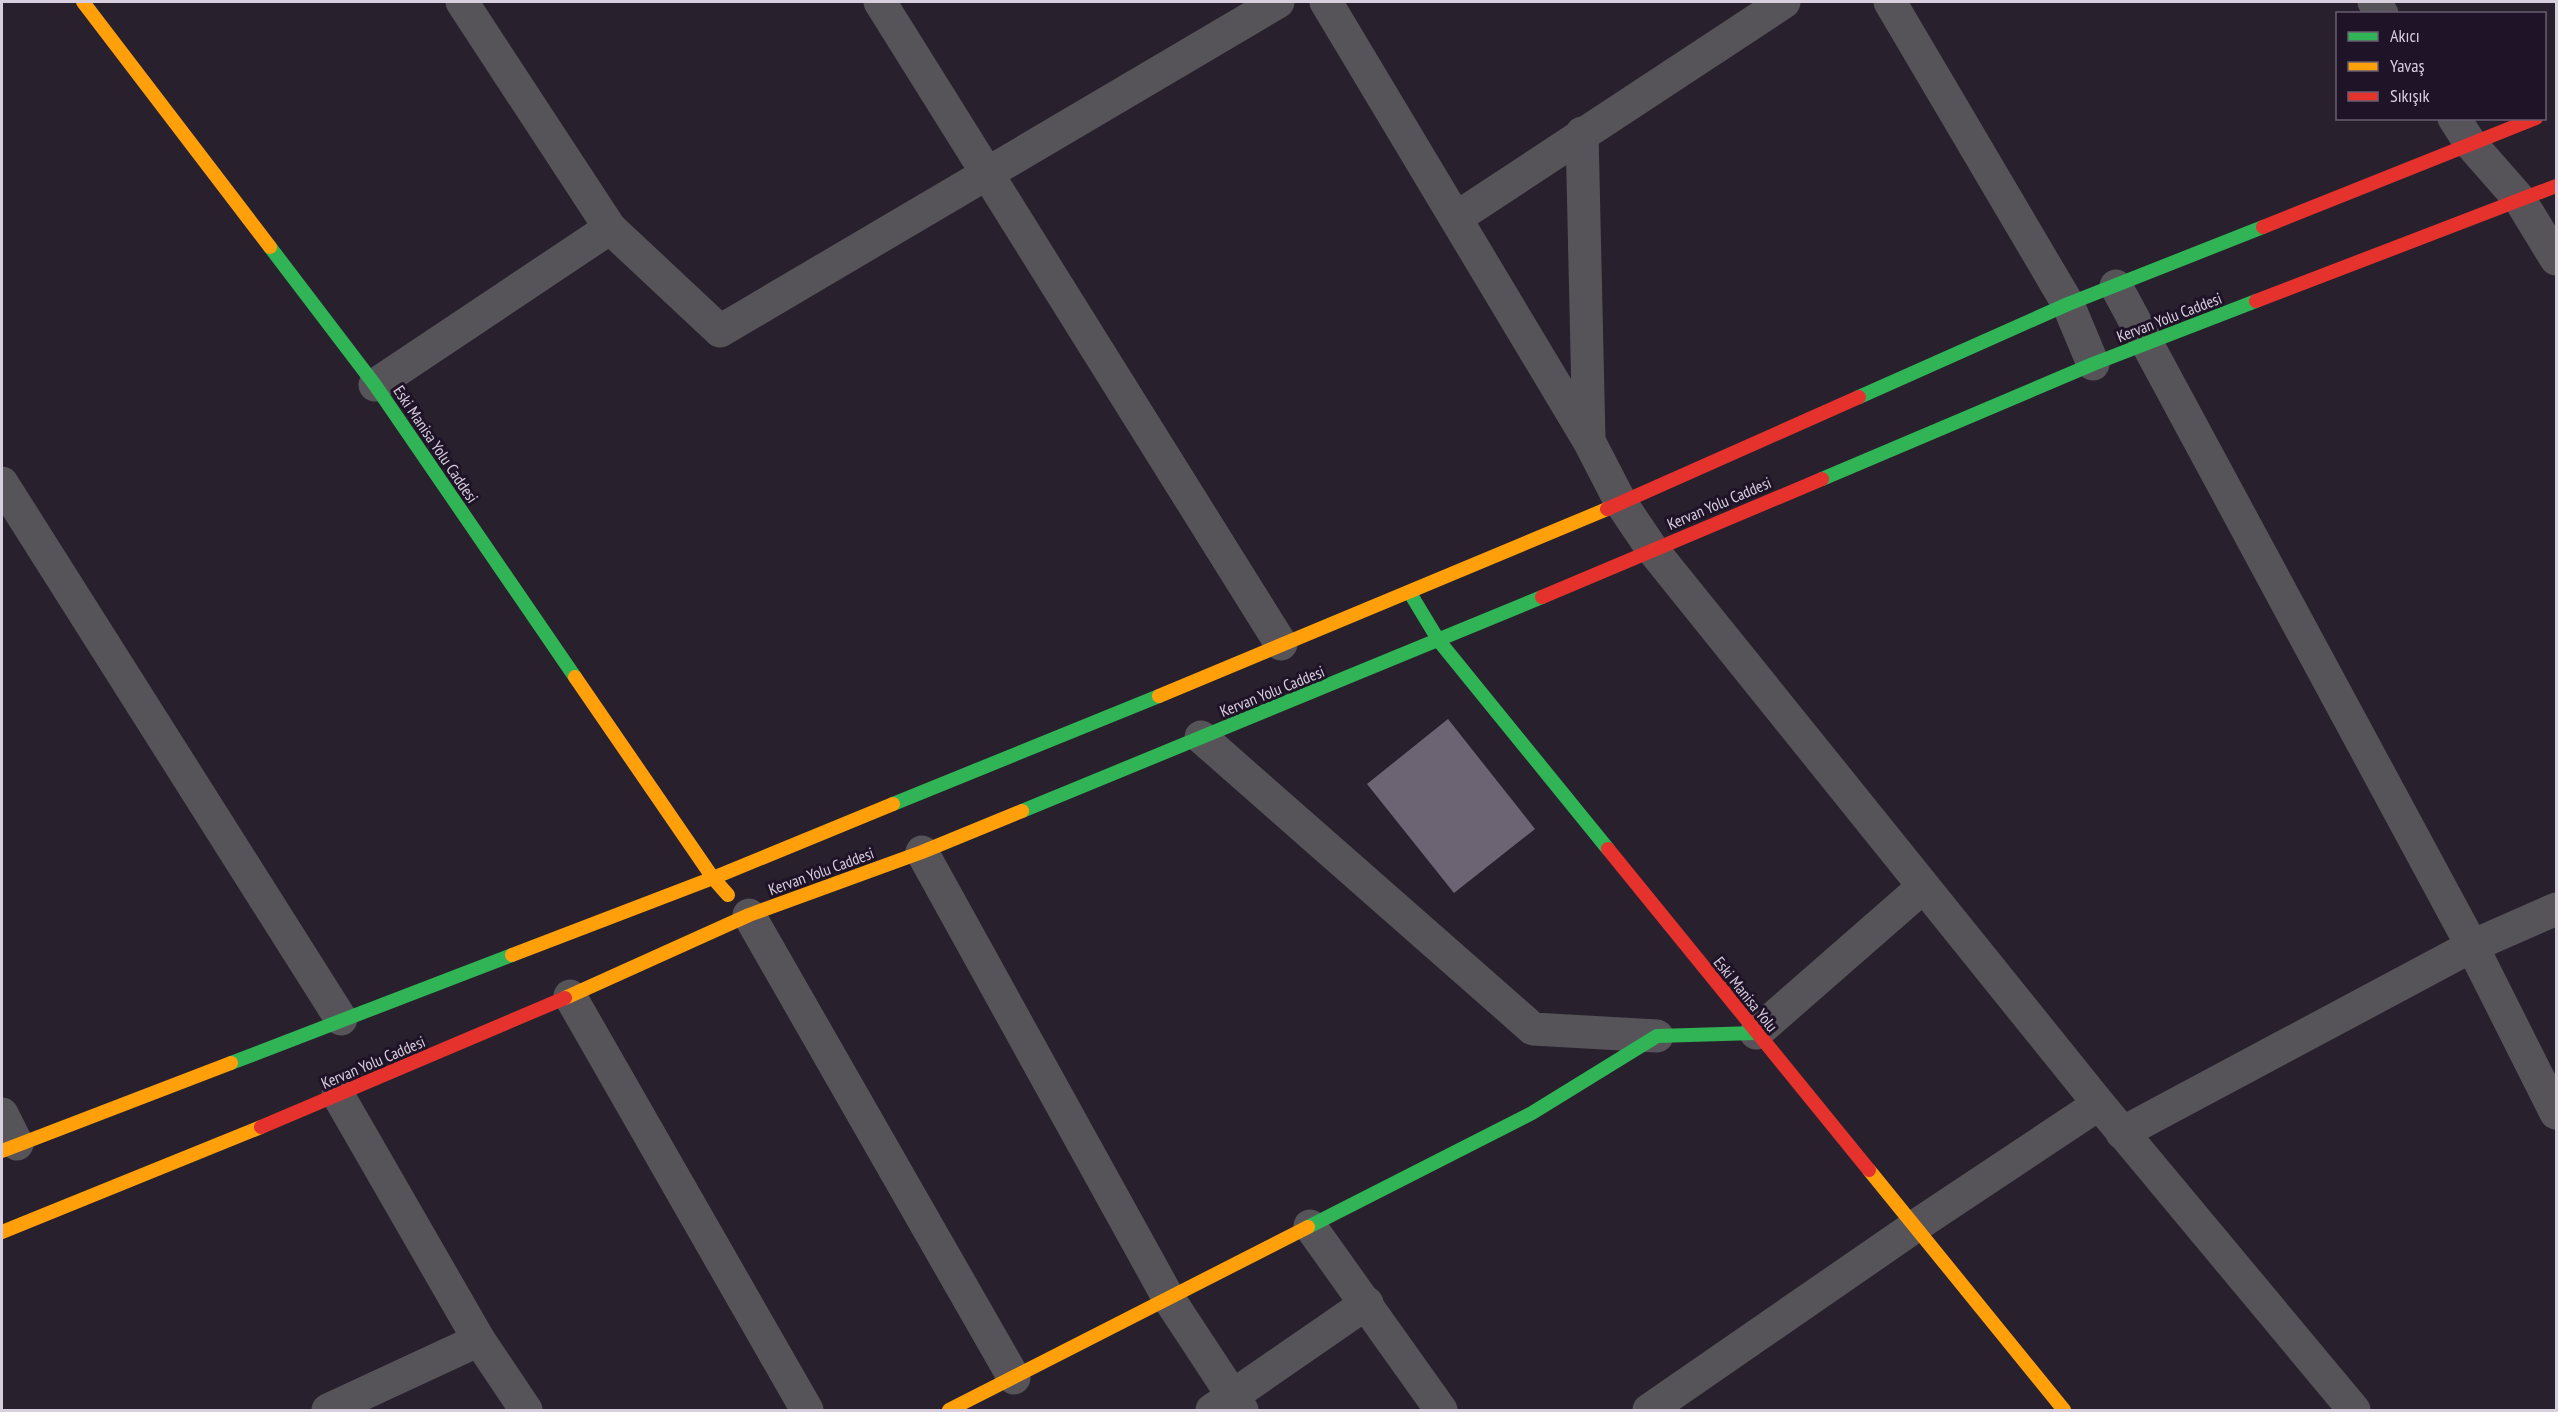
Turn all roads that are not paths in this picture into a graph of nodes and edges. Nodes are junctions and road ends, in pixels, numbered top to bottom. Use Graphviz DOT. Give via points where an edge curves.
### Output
graph roads {
  1 [pos="82,2"];
  2 [pos="462,2"];
  3 [pos="880,2"];
  4 [pos="1278,2"];
  5 [pos="1326,2"];
  6 [pos="1784,2"];
  7 [pos="1890,2"];
  8 [pos="2525,120"];
  9 [pos="2462,131"];
  10 [pos="1582,133"];
  11 [pos="987,174"];
  12 [pos="2556,186"];
  13 [pos="2520,200"];
  14 [pos="1456,218"];
  15 [pos="610,228"];
  16 [pos="2556,259"];
  17 [pos="2116,286"];
  18 [pos="2068,304"];
  19 [pos="2147,343"];
  20 [pos="2093,364"];
  21 [pos="375,385"];
  22 [pos="1589,441"];
  23 [pos="2,483"];
  24 [pos="1621,503"];
  25 [pos="1652,549"];
  26 [pos="1410,593"];
  27 [pos="1439,641"];
  28 [pos="1281,644"];
  29 [pos="1202,737"];
  30 [pos="922,852"];
  31 [pos="713,878"];
  32 [pos="1923,888"];
  33 [pos="2556,909"];
  34 [pos="749,915"];
  35 [pos="2472,946"];
  36 [pos="570,996"];
  37 [pos="341,1019"];
  38 [pos="1756,1033"];
  39 [pos="1657,1036"];
  40 [pos="338,1095"];
  41 [pos="2099,1104"];
  42 [pos="2556,1113"];
  43 [pos="2,1114"];
  44 [pos="2122,1133"];
  45 [pos="9,1147"];
  46 [pos="1310,1226"];
  47 [pos="1914,1227"];
  48 [pos="2,1232"];
  49 [pos="1169,1299"];
  50 [pos="1367,1303"];
  51 [pos="479,1340"];
  52 [pos="1014,1378"];
  53 [pos="1229,1406"];
  54 [pos="328,1410"];
  55 [pos="526,1410"];
  56 [pos="807,1410"];
  57 [pos="949,1410"];
  58 [pos="1441,1410"];
  59 [pos="1649,1410"];
  60 [pos="2064,1410"];
  61 [pos="2354,1410"];
  1 -- 21 [label="main road, Eski Manisa Yolu Caddesi"];
  2 -- 15 [label="street"];
  3 -- 11 [label="street"];
  4 -- 11 [label="street"];
  5 -- 14 [label="street"];
  6 -- 10 [label="street"];
  7 -- 18 [label="street"];
  8 -- 9 [label="main road, Kervan Yolu Caddesi"];
  9 -- 13 [label="street"];
  9 -- 17 [label="main road, Kervan Yolu Caddesi"];
  10 -- 14 [label="street"];
  10 -- 22 [label="street"];
  11 -- 15 [label="street" via="720,331"];
  11 -- 28 [label="street"];
  12 -- 13 [label="main road, Kervan Yolu Caddesi"];
  13 -- 16 [label="street"];
  13 -- 19 [label="main road, Kervan Yolu Caddesi"];
  14 -- 22 [label="street"];
  15 -- 21 [label="street"];
  17 -- 18 [label="main road, Kervan Yolu Caddesi"];
  17 -- 19 [label="street"];
  18 -- 20 [label="street"];
  18 -- 24 [label="main road, Kervan Yolu Caddesi"];
  19 -- 20 [label="main road, Kervan Yolu Caddesi"];
  19 -- 35 [label="street"];
  20 -- 25 [label="main road, Kervan Yolu Caddesi"];
  21 -- 31 [label="main road, Eski Manisa Yolu Caddesi"];
  22 -- 24 [label="street"];
  23 -- 37 [label="street"];
  24 -- 25 [label="street"];
  24 -- 26 [label="main road, Kervan Yolu Caddesi"];
  25 -- 27 [label="main road, Kervan Yolu Caddesi"];
  25 -- 32 [label="street"];
  26 -- 27 [label="main road, Eski Manisa Yolu"];
  26 -- 28 [label="main road, Kervan Yolu Caddesi"];
  27 -- 29 [label="main road, Kervan Yolu Caddesi"];
  27 -- 38 [label="main road, Eski Manisa Yolu"];
  28 -- 31 [label="main road, Kervan Yolu Caddesi"];
  29 -- 30 [label="main road, Kervan Yolu Caddesi"];
  29 -- 39 [label="street" via="1533,1029"];
  30 -- 34 [label="main road, Kervan Yolu Caddesi"];
  30 -- 49 [label="street"];
  31 -- 34 [label="main road, Eski Manisa Yolu Caddesi"];
  31 -- 37 [label="main road, Kervan Yolu Caddesi"];
  32 -- 38 [label="street"];
  32 -- 41 [label="street"];
  33 -- 35 [label="street"];
  34 -- 36 [label="main road, Kervan Yolu Caddesi"];
  34 -- 52 [label="street"];
  35 -- 42 [label="street"];
  35 -- 44 [label="street"];
  36 -- 40 [label="main road, Kervan Yolu Caddesi"];
  36 -- 56 [label="street"];
  37 -- 45 [label="main road, Kervan Yolu Caddesi"];
  38 -- 39 [label="main road"];
  38 -- 47 [label="main road, Eski Manisa Yolu"];
  39 -- 46 [label="main road" via="1532,1113"];
  40 -- 48 [label="main road, Kervan Yolu Caddesi"];
  40 -- 51 [label="street"];
  41 -- 44 [label="street"];
  41 -- 47 [label="street"];
  43 -- 45 [label="street"];
  44 -- 61 [label="street"];
  46 -- 49 [label="main road"];
  46 -- 50 [label="street"];
  47 -- 59 [label="street"];
  47 -- 60 [label="main road, Eski Manisa Yolu"];
  49 -- 52 [label="main road"];
  49 -- 53 [label="street"];
  50 -- 53 [label="street"];
  50 -- 58 [label="street"];
  51 -- 54 [label="street"];
  51 -- 55 [label="street"];
  52 -- 57 [label="main road"];
}
